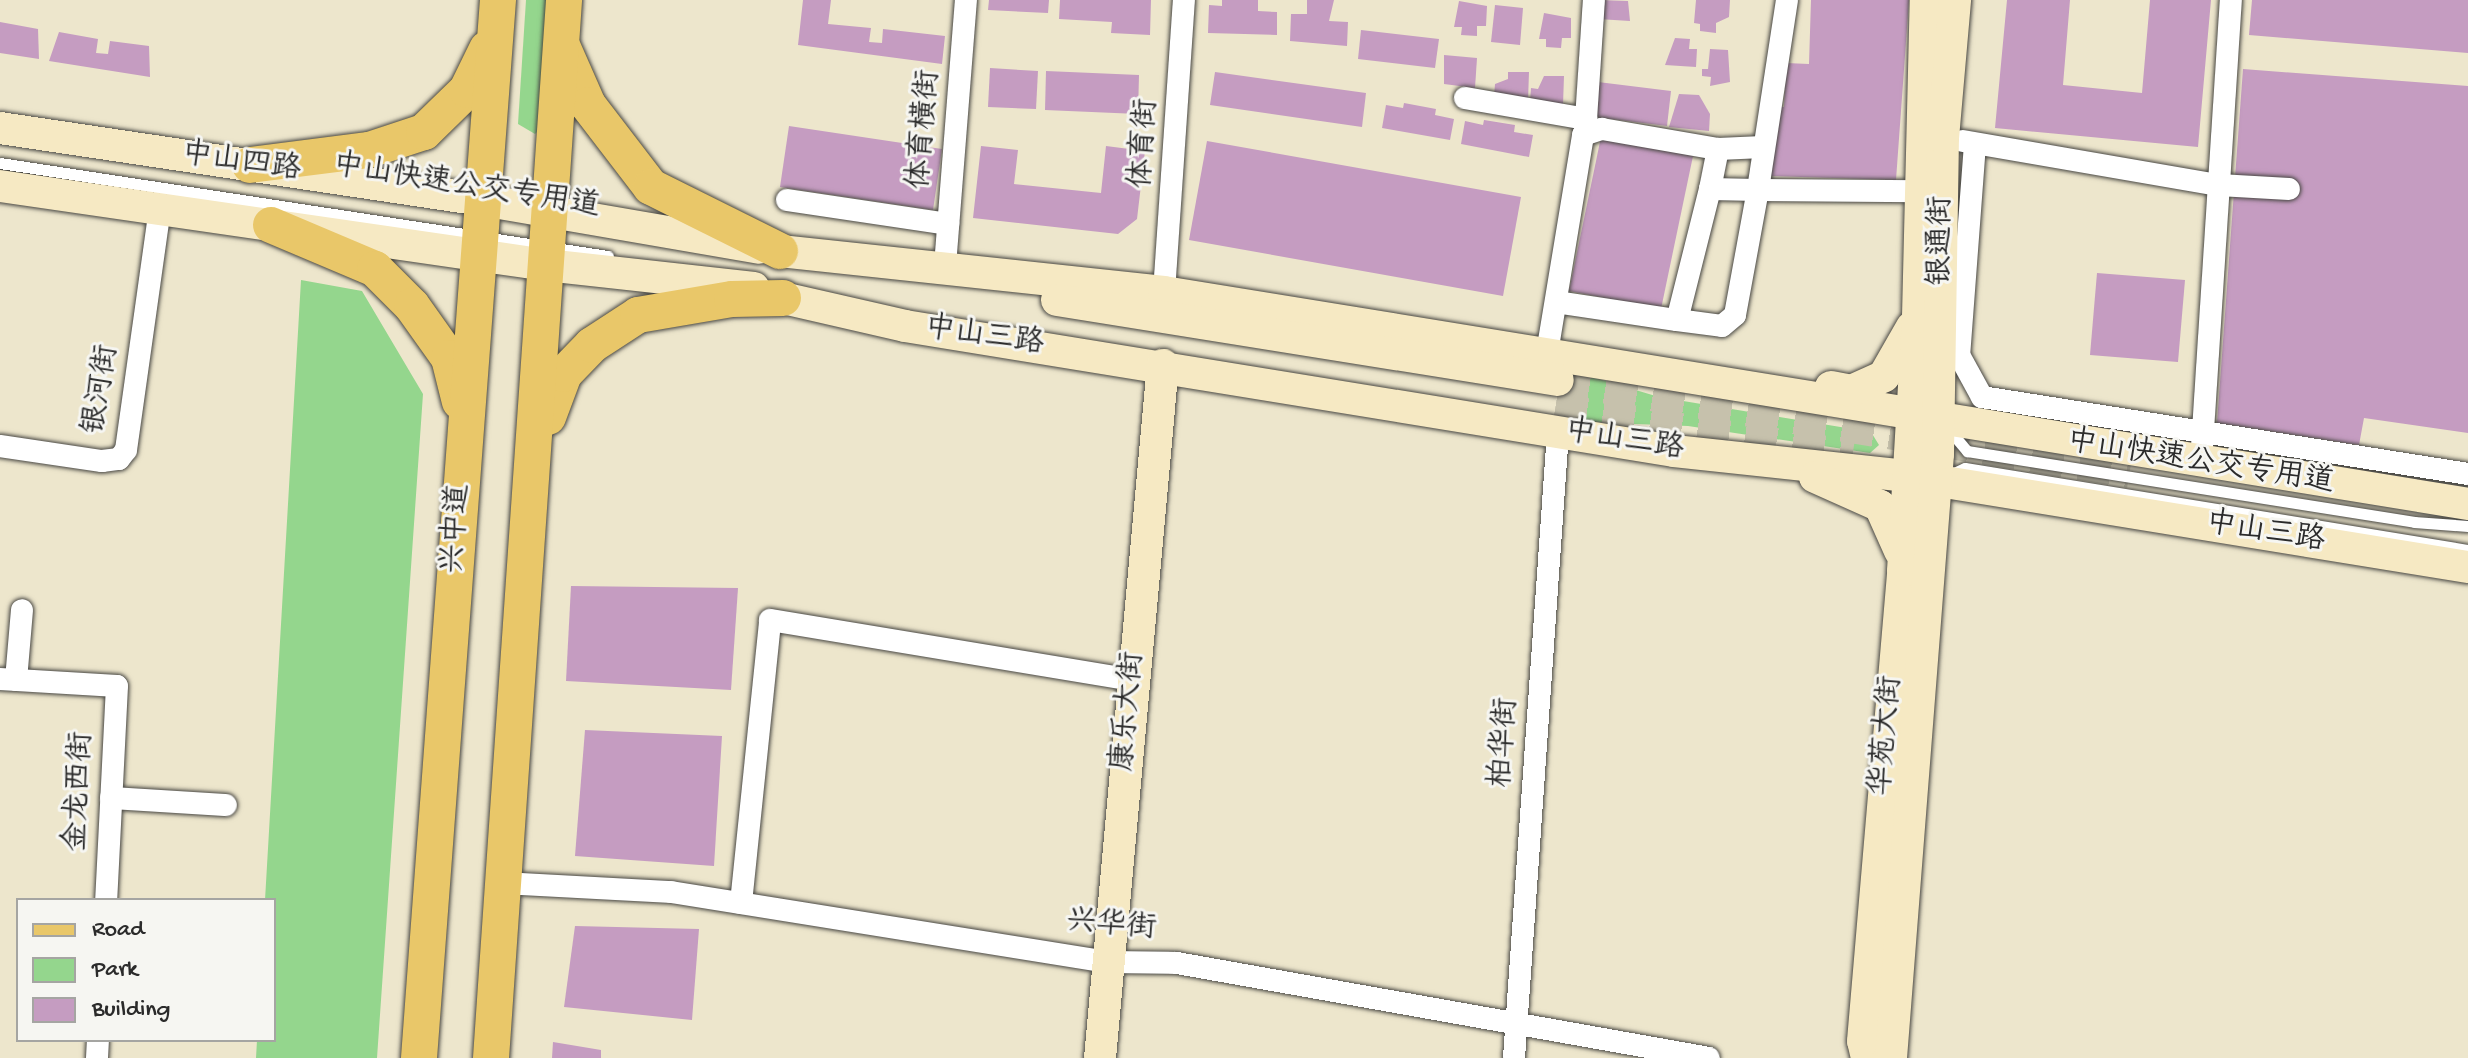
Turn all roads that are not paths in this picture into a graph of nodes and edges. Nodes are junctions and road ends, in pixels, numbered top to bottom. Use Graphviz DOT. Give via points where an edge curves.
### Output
graph roads {
  1 [pos="564,0"];
  2 [pos="966,0"];
  3 [pos="1184,0"];
  4 [pos="1594,0"];
  5 [pos="1787,0"];
  6 [pos="1926,0"];
  7 [pos="1955,0"];
  8 [pos="2231,0"];
  9 [pos="497,14"];
  10 [pos="561,43"];
  11 [pos="1465,98"];
  12 [pos="0,128"];
  13 [pos="1933,135"];
  14 [pos="0,141"];
  15 [pos="1975,144"];
  16 [pos="1763,147"];
  17 [pos="1718,149"];
  18 [pos="0,163"];
  19 [pos="250,165"];
  20 [pos="2219,185"];
  21 [pos="0,186"];
  22 [pos="1710,189"];
  23 [pos="2289,189"];
  24 [pos="1758,190"];
  25 [pos="1921,191"];
  26 [pos="787,200"];
  27 [pos="160,209"];
  28 [pos="948,224"];
  29 [pos="271,225"];
  30 [pos="480,226"];
  31 [pos="547,237"];
  32 [pos="780,251"];
  33 [pos="621,258"];
  34 [pos="636,260"];
  35 [pos="945,266"];
  36 [pos="1164,292"];
  37 [pos="780,294"];
  38 [pos="1556,302"];
  39 [pos="1918,317"];
  40 [pos="1677,320"];
  41 [pos="1163,365"];
  42 [pos="1686,375"];
  43 [pos="1554,393"];
  44 [pos="1925,416"];
  45 [pos="466,424"];
  46 [pos="0,446"];
  47 [pos="2202,446"];
  48 [pos="1674,451"];
  49 [pos="535,452"];
  50 [pos="2348,470"];
  51 [pos="2468,474"];
  52 [pos="1922,479"];
  53 [pos="2468,504"];
  54 [pos="2468,526"];
  55 [pos="2468,550"];
  56 [pos="2468,567"];
  57 [pos="1903,571"];
  58 [pos="22,610"];
  59 [pos="8,680"];
  60 [pos="1133,680"];
  61 [pos="111,798"];
  62 [pos="226,805"];
  63 [pos="504,883"];
  64 [pos="106,898"];
  65 [pos="741,903"];
  66 [pos="1108,962"];
  67 [pos="1516,1024"];
  68 [pos="419,1058"];
  69 [pos="491,1058"];
  70 [pos="1100,1058"];
  71 [pos="1514,1058"];
  72 [pos="1709,1058"];
  73 [pos="1867,1058"];
  74 [pos="1891,1058"];
  1 -- 10 [label="main road"];
  2 -- 28 [label="street, 体育横街"];
  3 -- 36 [label="street, 体育街"];
  4 -- 11 [label="street" via="1586,119"];
  5 -- 16 [label="street"];
  6 -- 13 [label="main road"];
  7 -- 13 [label="main road, 银通街"];
  8 -- 20 [label="street"];
  9 -- 19 [label="main road" via="467,90 424,132 369,150"];
  9 -- 30 [label="main road, 兴中道"];
  10 -- 31 [label="main road"];
  10 -- 32 [label="main road" via="588,105 651,187"];
  12 -- 19 [label="main road, 中山四路"];
  13 -- 15 [label="street"];
  13 -- 25 [label="main road"];
  13 -- 44 [label="main road, 银通街"];
  14 -- 30 [label="lane, 中山快速公交专用道"];
  15 -- 20 [label="street"];
  15 -- 47 [label="street" via="1959,355 1982,397"];
  16 -- 17 [label="street"];
  16 -- 24 [label="street"];
  17 -- 22 [label="street"];
  17 -- 38 [label="street, 柏华街" via="1602,129 1583,135"];
  18 -- 30 [label="lane, 中山快速公交专用道"];
  19 -- 30 [label="main road, 中山四路"];
  20 -- 23 [label="street"];
  20 -- 47 [label="street"];
  21 -- 27 [label="main road, 中山四路"];
  22 -- 24 [label="street"];
  22 -- 40 [label="street"];
  24 -- 25 [label="street"];
  24 -- 40 [label="street" via="1735,315 1722,326"];
  25 -- 39 [label="main road"];
  26 -- 28 [label="street"];
  27 -- 29 [label="main road, 中山四路"];
  27 -- 46 [label="street, 银河街" via="126,450 119,459 102,461"];
  28 -- 35 [label="street, 体育横街"];
  29 -- 30 [label="main road, 中山四路"];
  29 -- 45 [label="main road" via="375,269 412,306 449,358"];
  30 -- 31 [label="main road, 中山三路"];
  30 -- 31 [label="main road"];
  30 -- 45 [label="main road, 兴中道"];
  31 -- 32 [label="main road, 中山三路"];
  31 -- 33 [label="lane, 中山快速公交专用道"];
  31 -- 37 [label="main road, 中山三路"];
  31 -- 49 [label="main road"];
  32 -- 35 [label="main road, 中山三路"];
  32 -- 43 [label="main road, 中山三路"];
  34 -- 37 [label="lane" via="754,277"];
  35 -- 36 [label="main road, 中山三路"];
  36 -- 43 [label="main road, 中山三路"];
  37 -- 41 [label="main road, 中山三路" via="857,318"];
  37 -- 43 [label="main road, 中山三路"];
  37 -- 49 [label="main road" via="638,315 592,345 564,374"];
  38 -- 40 [label="street"];
  38 -- 43 [label="street, 柏华街"];
  39 -- 42 [label="main road" via="1884,376 1851,391 1765,375"];
  39 -- 44 [label="main road"];
  41 -- 43 [label="main road, 中山三路"];
  41 -- 60 [label="main road, 康乐大街"];
  42 -- 43 [label="main road, 中山三路"];
  42 -- 44 [label="main road, 中山三路"];
  43 -- 48 [label="main road, 中山三路"];
  43 -- 67 [label="street, 柏华街"];
  44 -- 47 [label="main road, 中山三路"];
  44 -- 52 [label="main road, 银通街"];
  44 -- 54 [label="lane, 中山快速公交专用道" via="1967,451 2414,522"];
  45 -- 68 [label="main road, 兴中道"];
  47 -- 50 [label="main road, 中山三路"];
  48 -- 52 [label="main road, 中山三路"];
  48 -- 57 [label="main road" via="1842,486 1880,506 1893,526"];
  49 -- 63 [label="main road"];
  50 -- 51 [label="street"];
  50 -- 53 [label="main road, 中山三路"];
  52 -- 55 [label="lane, 中山快速公交专用道" via="1965,468"];
  52 -- 56 [label="main road, 中山三路"];
  52 -- 57 [label="main road, 华苑大街"];
  52 -- 74 [label="main road, 华苑大街"];
  57 -- 73 [label="main road, 华苑大街" via="1863,1041"];
  58 -- 59 [label="street"];
  59 -- 61 [label="street, 金龙西街" via="117,686"];
  60 -- 65 [label="street" via="770,620"];
  60 -- 66 [label="main road, 康乐大街"];
  61 -- 62 [label="street"];
  61 -- 64 [label="street, 金龙西街"];
  63 -- 65 [label="street, 兴华街" via="671,892"];
  63 -- 69 [label="main road"];
  65 -- 66 [label="street, 兴华街"];
  66 -- 67 [label="street, 兴华街" via="1177,963"];
  66 -- 70 [label="main road, 康乐大街"];
  67 -- 71 [label="street, 柏华街"];
  67 -- 72 [label="street, 兴华街"];
}
